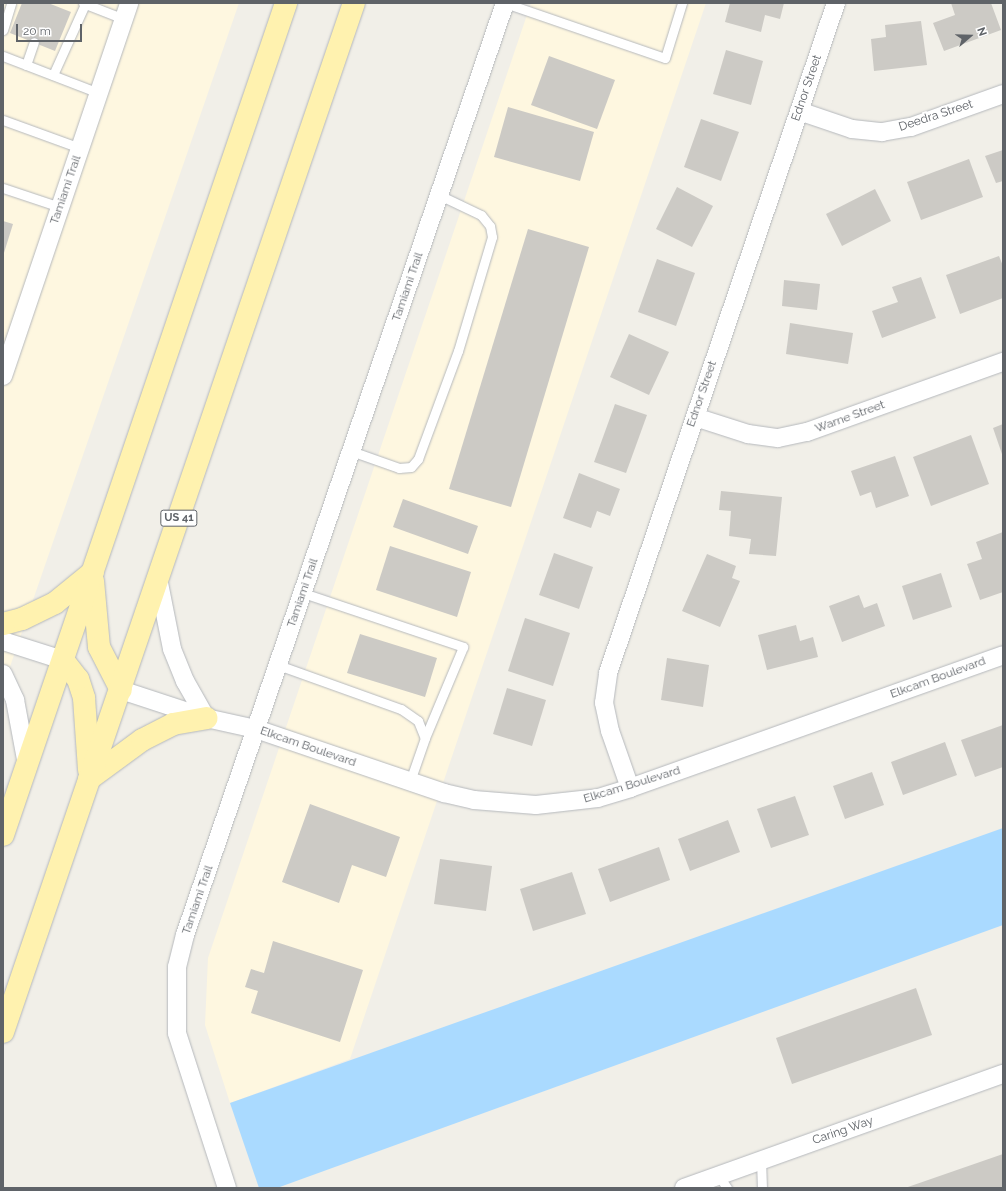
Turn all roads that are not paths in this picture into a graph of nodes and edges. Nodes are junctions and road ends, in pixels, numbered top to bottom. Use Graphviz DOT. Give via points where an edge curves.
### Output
graph roads {
  1 [pos="11,3"];
  2 [pos="84,3"];
  3 [pos="286,3"];
  4 [pos="354,3"];
  5 [pos="505,3"];
  6 [pos="682,3"];
  7 [pos="836,3"];
  8 [pos="126,11"];
  9 [pos="3,30"];
  10 [pos="34,42"];
  11 [pos="3,56"];
  12 [pos="26,65"];
  13 [pos="54,75"];
  14 [pos="99,93"];
  15 [pos="1003,94"];
  16 [pos="799,111"];
  17 [pos="3,120"];
  18 [pos="80,148"];
  19 [pos="3,188"];
  20 [pos="440,195"];
  21 [pos="60,207"];
  22 [pos="1003,362"];
  23 [pos="3,376"];
  24 [pos="695,417"];
  25 [pos="351,452"];
  26 [pos="93,572"];
  27 [pos="158,578"];
  28 [pos="303,593"];
  29 [pos="3,624"];
  30 [pos="3,642"];
  31 [pos="1003,655"];
  32 [pos="63,660"];
  33 [pos="278,665"];
  34 [pos="3,674"];
  35 [pos="121,690"];
  36 [pos="206,718"];
  37 [pos="256,729"];
  38 [pos="425,738"];
  39 [pos="27,765"];
  40 [pos="89,779"];
  41 [pos="410,781"];
  42 [pos="630,788"];
  43 [pos="3,835"];
  44 [pos="3,1032"];
  45 [pos="1003,1074"];
  46 [pos="761,1160"];
  47 [pos="722,1182"];
  48 [pos="227,1188"];
  49 [pos="684,1188"];
  50 [pos="762,1188"];
  1 -- 9 [label="lane"];
  2 -- 8 [label="lane"];
  2 -- 13 [label="lane"];
  3 -- 26 [label="main road"];
  4 -- 27 [label="main road, US 41"];
  5 -- 6 [label="lane" via="665,58"];
  5 -- 20 [label="street, Tamiami Trail"];
  7 -- 16 [label="street, Ednor Street"];
  8 -- 14 [label="street, Tamiami Trail"];
  10 -- 12 [label="lane"];
  11 -- 12 [label="lane"];
  12 -- 13 [label="lane"];
  13 -- 14 [label="lane"];
  14 -- 18 [label="street, Tamiami Trail"];
  15 -- 16 [label="street, Deedra Street" via="911,126 882,132 852,129"];
  16 -- 24 [label="street, Ednor Street"];
  17 -- 18 [label="lane"];
  18 -- 21 [label="street, Tamiami Trail"];
  19 -- 21 [label="lane"];
  20 -- 25 [label="street, Tamiami Trail"];
  20 -- 25 [label="lane" via="481,215 490,226 492,237 458,351 418,459 411,467 399,468"];
  21 -- 23 [label="street, Tamiami Trail"];
  22 -- 24 [label="street, Warne Street" via="807,432 778,438 748,434"];
  24 -- 42 [label="street, Ednor Street" via="608,673 604,702 610,731"];
  25 -- 28 [label="street, Tamiami Trail"];
  26 -- 29 [label="main road" via="55,603 22,620"];
  26 -- 32 [label="main road"];
  26 -- 35 [label="main road" via="99,647 108,670"];
  27 -- 35 [label="main road, US 41"];
  27 -- 36 [label="street" via="172,649 184,680"];
  28 -- 33 [label="street, Tamiami Trail"];
  28 -- 38 [label="lane" via="463,647"];
  30 -- 32 [label="street"];
  31 -- 42 [label="street, Elkcam Boulevard"];
  32 -- 39 [label="main road"];
  32 -- 40 [label="main road" via="78,679 84,698"];
  33 -- 37 [label="street, Tamiami Trail"];
  33 -- 38 [label="lane" via="401,709 418,721"];
  34 -- 39 [label="street" via="15,700"];
  35 -- 36 [label="street, Elkcam Boulevard"];
  35 -- 40 [label="main road, US 41"];
  36 -- 37 [label="street, Elkcam Boulevard"];
  36 -- 40 [label="main road" via="173,724 142,740"];
  37 -- 41 [label="street, Elkcam Boulevard"];
  37 -- 48 [label="street, Tamiami Trail" via="185,935 174,1000 185,1066"];
  38 -- 41 [label="lane"];
  39 -- 43 [label="main road"];
  40 -- 44 [label="main road, US 41"];
  41 -- 42 [label="street, Elkcam Boulevard" via="474,800 528,805 567,803"];
  45 -- 46 [label="street, Caring Way"];
  46 -- 47 [label="street, Caring Way"];
  46 -- 50 [label="lane"];
  47 -- 49 [label="street, Caring Way"];
}
